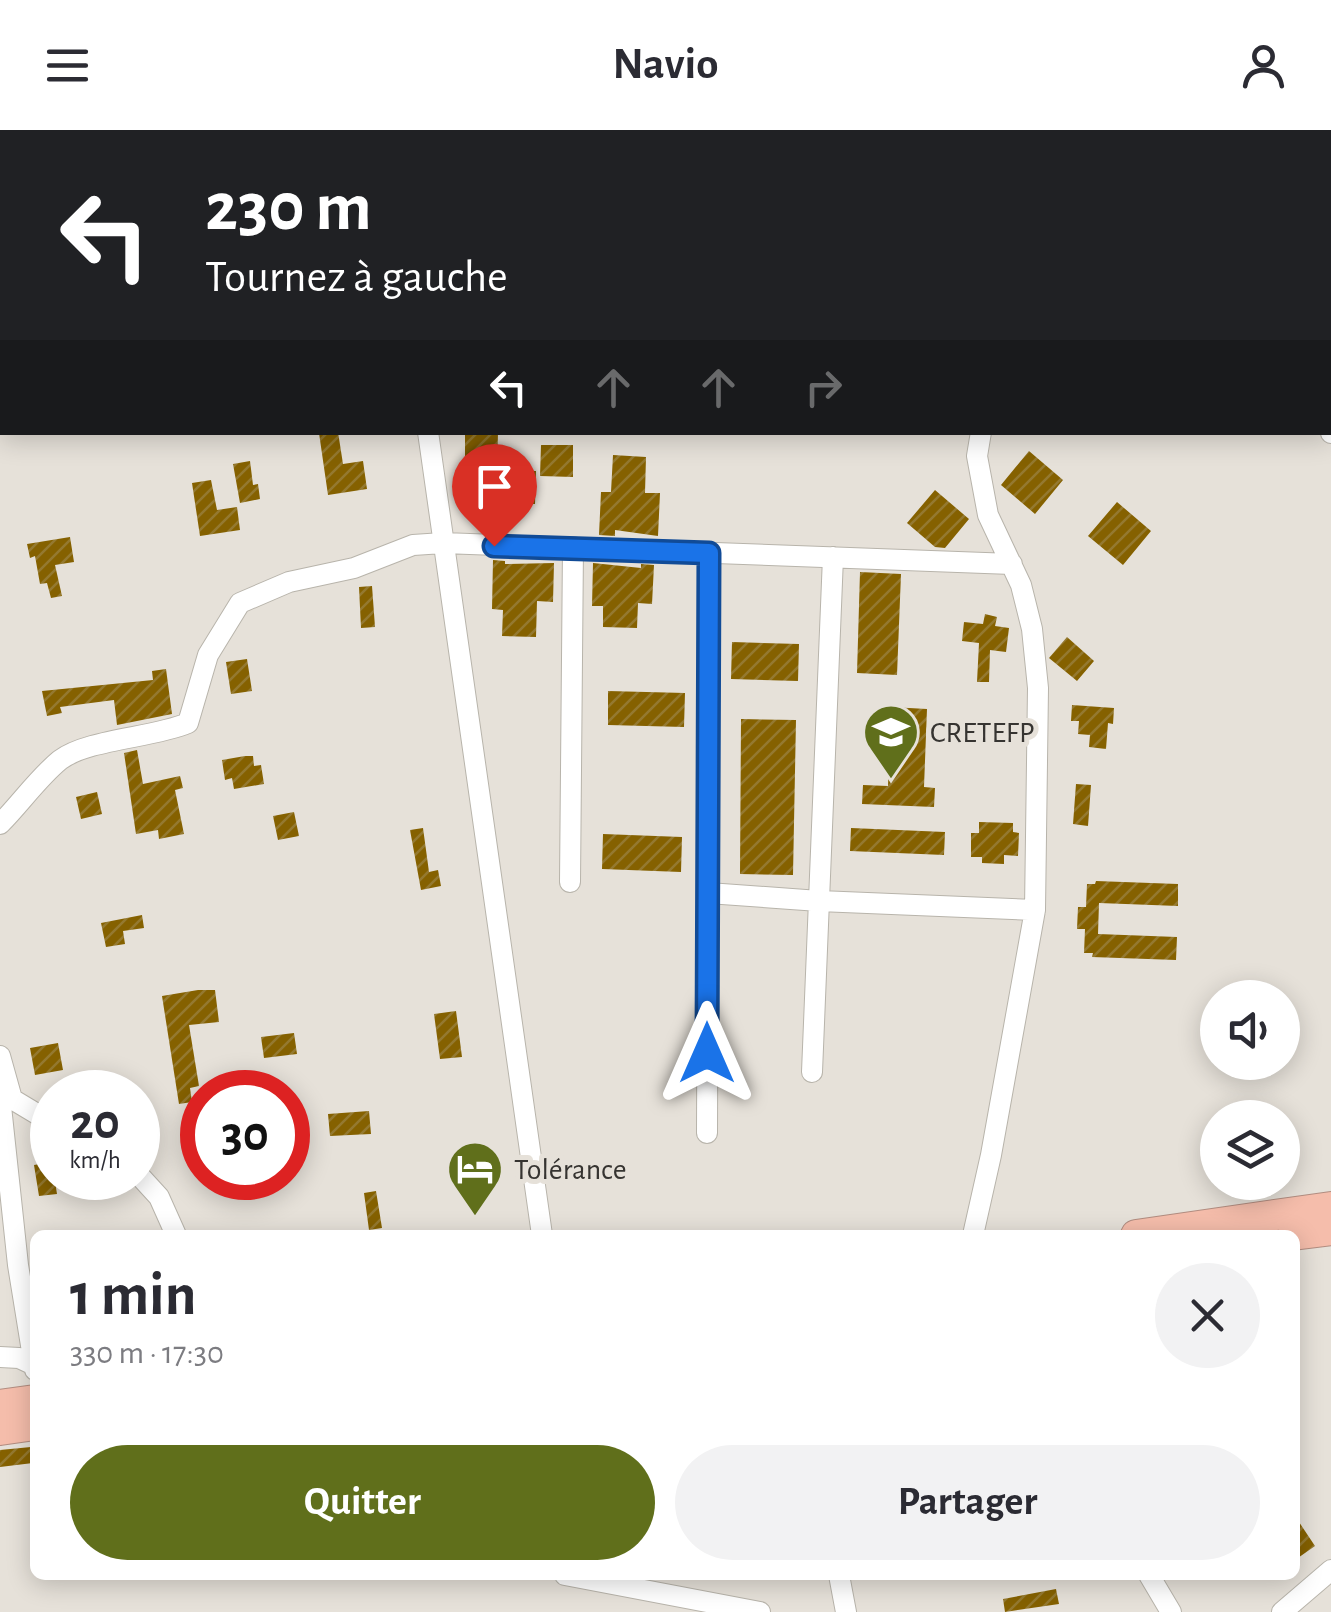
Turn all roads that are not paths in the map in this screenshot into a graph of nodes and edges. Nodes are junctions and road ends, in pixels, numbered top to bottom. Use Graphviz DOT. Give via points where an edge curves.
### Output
graph roads {
  1 [pos="428,435"];
  2 [pos="980,435"];
  3 [pos="442,543"];
  4 [pos="573,548"];
  5 [pos="709,553"];
  6 [pos="833,558"];
  7 [pos="1012,564"];
  8 [pos="0,824"];
  9 [pos="570,882"];
  10 [pos="708,893"];
  11 [pos="819,902"];
  12 [pos="1036,910"];
  13 [pos="0,1056"];
  14 [pos="812,1072"];
  15 [pos="0,1098"];
  16 [pos="30,1110"];
  17 [pos="707,1133"];
  18 [pos="160,1199"];
  19 [pos="1331,1206"];
  20 [pos="174,1230"];
  21 [pos="541,1230"];
  22 [pos="973,1230"];
  23 [pos="1170,1230"];
  24 [pos="1331,1230"];
  25 [pos="1300,1234"];
  26 [pos="30,1338"];
  27 [pos="0,1356"];
  28 [pos="30,1365"];
  29 [pos="30,1401"];
  30 [pos="0,1406"];
  31 [pos="30,1425"];
  32 [pos="0,1430"];
  33 [pos="1331,1570"];
  34 [pos="591,1580"];
  35 [pos="840,1580"];
  36 [pos="1153,1580"];
  37 [pos="760,1612"];
  38 [pos="846,1612"];
  39 [pos="1171,1612"];
  40 [pos="1282,1612"];
  1 -- 3 [label="street"];
  2 -- 7 [label="street" via="977,456 988,514"];
  3 -- 4 [label="street"];
  3 -- 8 [label="street" via="413,545 354,568 288,582 240,603 208,655 188,722 62,758"];
  3 -- 21 [label="street"];
  4 -- 5 [label="street"];
  4 -- 9 [label="street"];
  5 -- 6 [label="street"];
  5 -- 10 [label="street"];
  6 -- 7 [label="street"];
  6 -- 11 [label="street"];
  7 -- 12 [label="street" via="1032,629 1038,688"];
  10 -- 11 [label="street"];
  10 -- 17 [label="street"];
  11 -- 12 [label="street"];
  11 -- 14 [label="street"];
  12 -- 22 [label="street"];
  13 -- 16 [label="street" via="12,1099"];
  15 -- 26 [label="street"];
  18 -- 20 [label="street"];
  19 -- 23 [label="highway"];
  24 -- 25 [label="highway"];
  27 -- 28 [label="street"];
  29 -- 30 [label="highway"];
  31 -- 32 [label="highway"];
  33 -- 40 [label="street"];
  34 -- 37 [label="street"];
  35 -- 38 [label="street"];
  36 -- 39 [label="street"];
}
